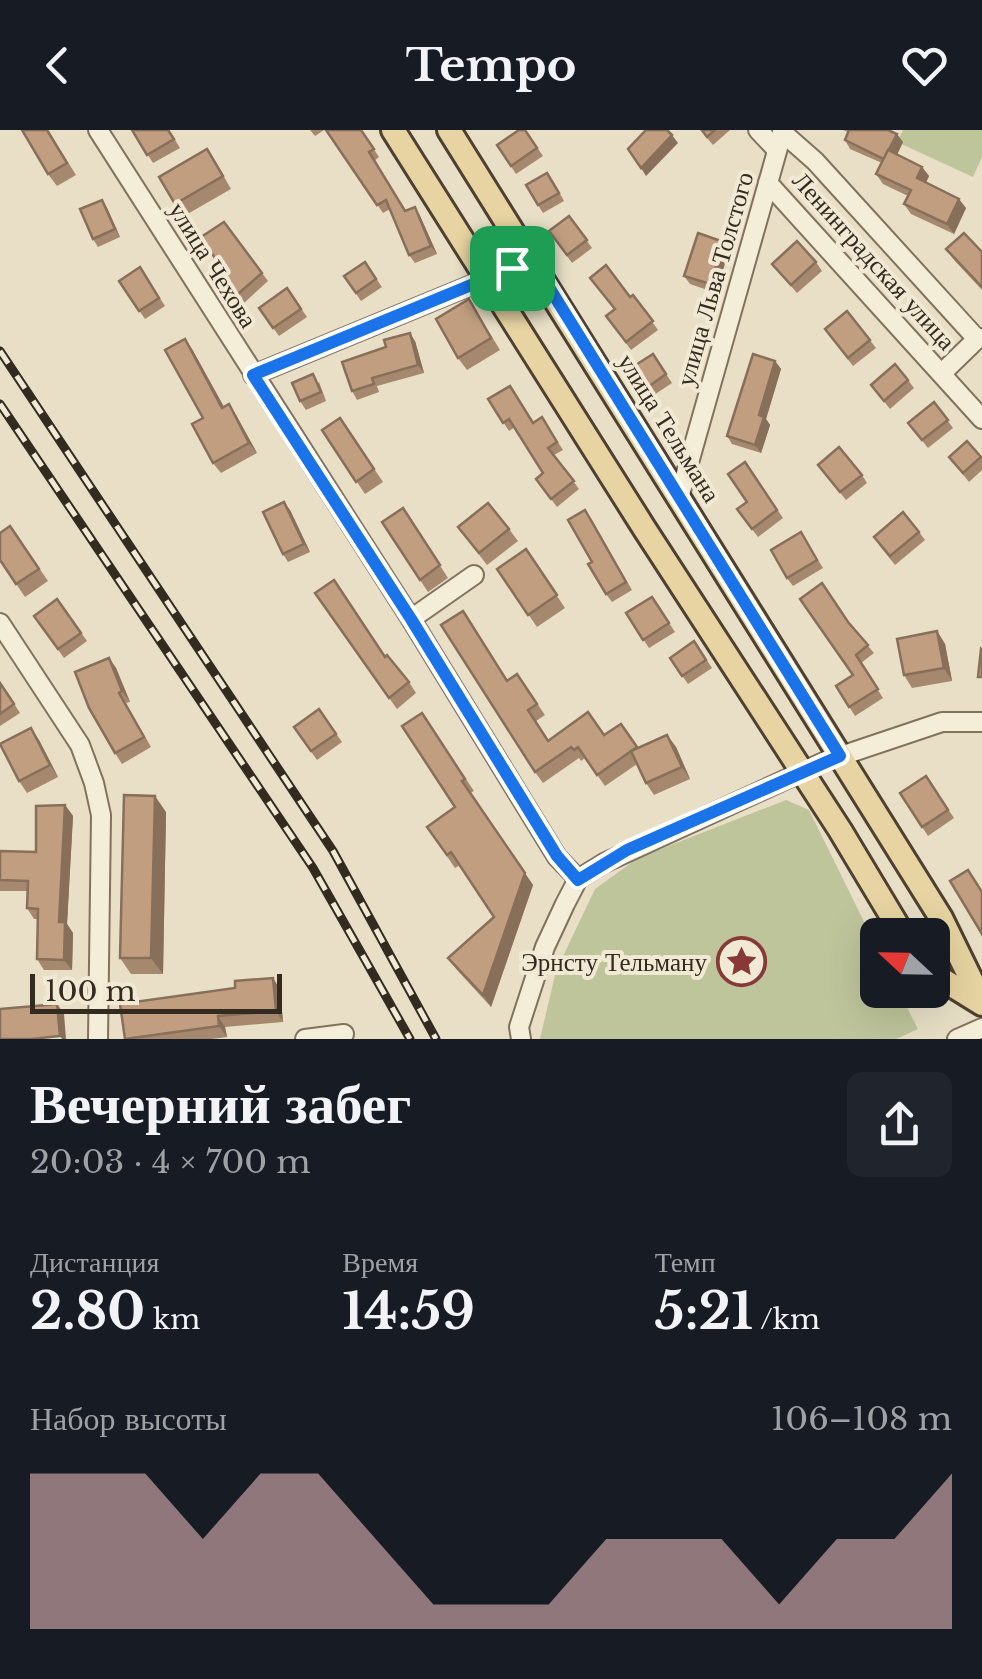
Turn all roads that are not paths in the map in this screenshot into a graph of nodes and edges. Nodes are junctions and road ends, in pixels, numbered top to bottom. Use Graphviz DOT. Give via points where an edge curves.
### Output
graph roads {
  1 [pos="98,130"];
  2 [pos="393,130"];
  3 [pos="449,130"];
  4 [pos="758,130"];
  5 [pos="781,137"];
  6 [pos="768,183"];
  7 [pos="532,260"];
  8 [pos="486,278"];
  9 [pos="979,338"];
  10 [pos="942,373"];
  11 [pos="253,375"];
  12 [pos="982,419"];
  13 [pos="680,498"];
  14 [pos="474,575"];
  15 [pos="411,619"];
  16 [pos="0,623"];
  17 [pos="982,722"];
  18 [pos="840,756"];
  19 [pos="802,772"];
  20 [pos="578,880"];
  21 [pos="892,918"];
  22 [pos="950,984"];
  23 [pos="982,1003"];
  24 [pos="982,1028"];
  25 [pos="344,1034"];
  26 [pos="98,1039"];
  27 [pos="306,1039"];
  28 [pos="521,1039"];
  29 [pos="957,1039"];
  1 -- 11 [label="street, улица Чехова"];
  2 -- 8 [label="main road"];
  3 -- 7 [label="main road, улица Тельмана"];
  4 -- 5 [label="street, Ленинградская улица"];
  5 -- 6 [label="street, улица Льва Толстого"];
  5 -- 9 [label="street, Ленинградская улица" via="815,160"];
  6 -- 10 [label="street, Ленинградская улица"];
  6 -- 13 [label="street, улица Льва Толстого"];
  7 -- 8 [label="street"];
  7 -- 13 [label="main road, улица Тельмана"];
  8 -- 11 [label="street"];
  8 -- 19 [label="main road"];
  9 -- 10 [label="street"];
  10 -- 12 [label="street, Ленинградская улица"];
  11 -- 15 [label="street, улица Чехова"];
  13 -- 18 [label="main road, улица Тельмана"];
  14 -- 15 [label="street"];
  15 -- 20 [label="street, улица Чехова"];
  16 -- 26 [label="street" via="80,745 94,783 101,816"];
  17 -- 18 [label="street" via="942,722"];
  18 -- 19 [label="street"];
  18 -- 23 [label="main road, улица Тельмана" via="942,918"];
  19 -- 20 [label="street" via="627,850"];
  19 -- 21 [label="main road"];
  20 -- 28 [label="street" via="545,947"];
  22 -- 23 [label="main road, улица Тельмана"];
  24 -- 29 [label="street"];
  25 -- 27 [label="street"];
}
